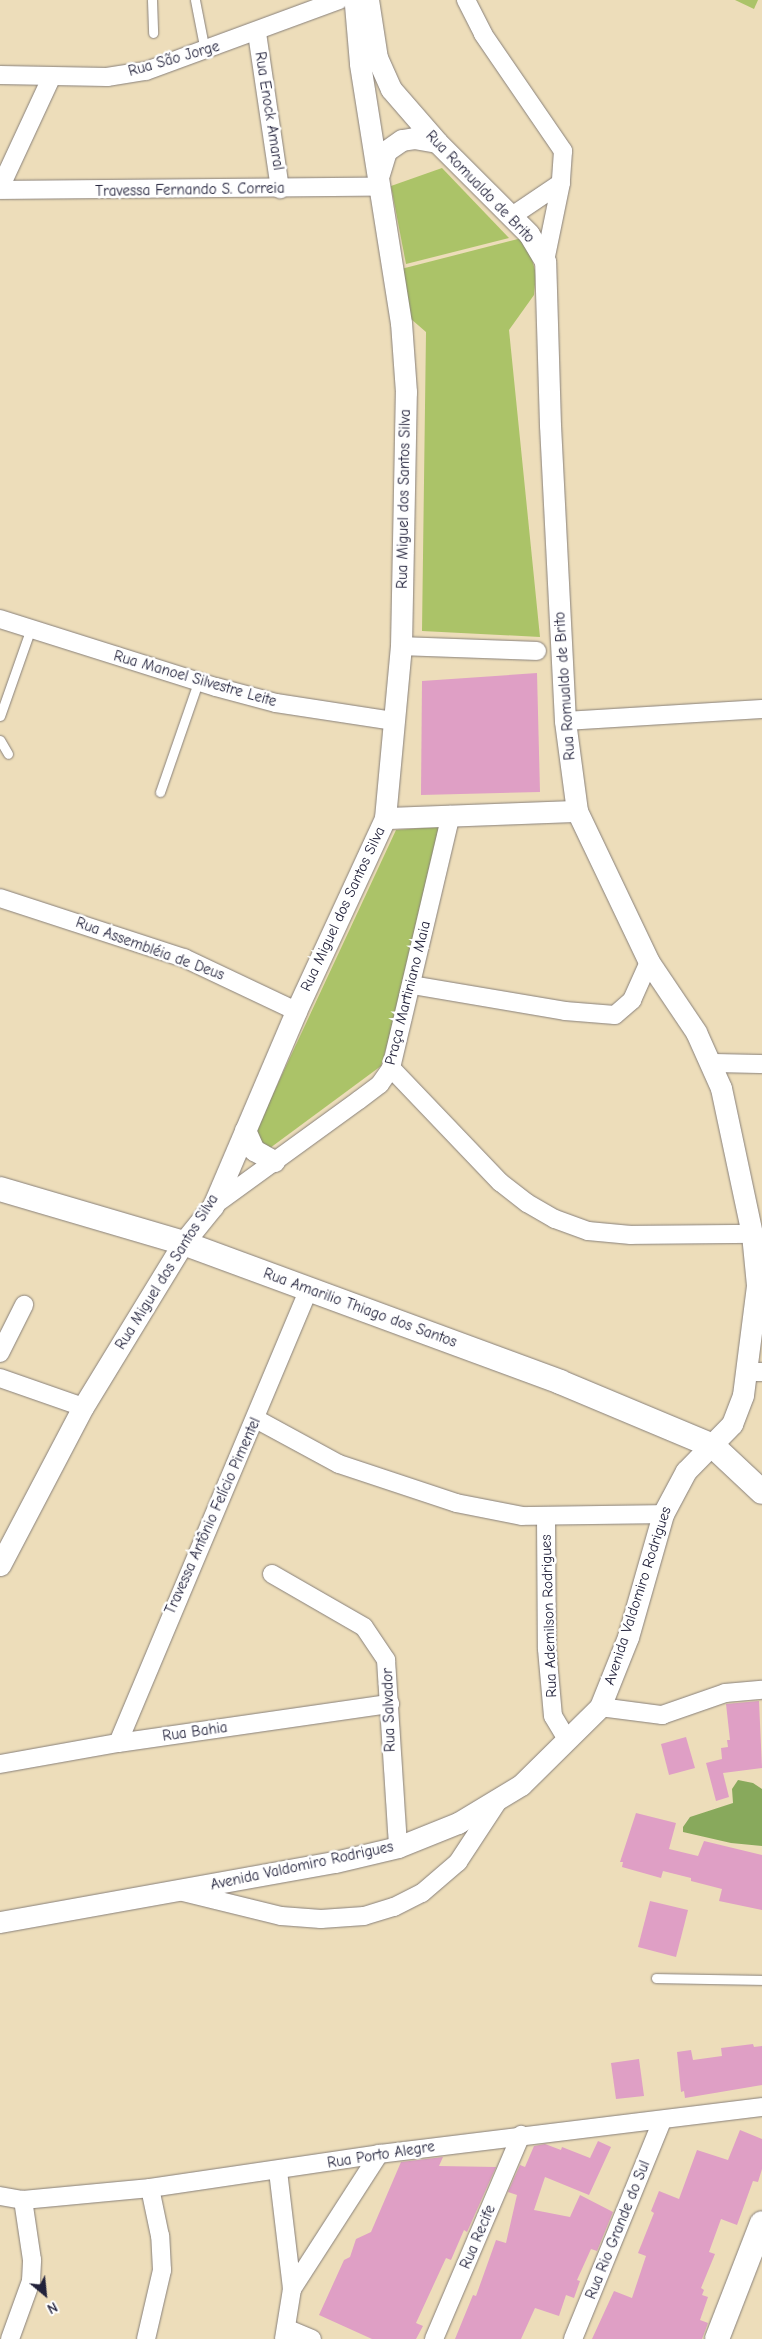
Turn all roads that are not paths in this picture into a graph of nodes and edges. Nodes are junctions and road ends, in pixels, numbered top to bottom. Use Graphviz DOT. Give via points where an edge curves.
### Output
graph roads {
  1 [pos="152,0"];
  2 [pos="195,0"];
  3 [pos="339,0"];
  4 [pos="355,0"];
  5 [pos="368,0"];
  6 [pos="466,0"];
  7 [pos="153,33"];
  8 [pos="257,33"];
  9 [pos="206,51"];
  10 [pos="0,75"];
  11 [pos="52,76"];
  12 [pos="413,116"];
  13 [pos="371,134"];
  14 [pos="437,142"];
  15 [pos="379,182"];
  16 [pos="561,183"];
  17 [pos="0,189"];
  18 [pos="280,189"];
  19 [pos="512,216"];
  20 [pos="545,261"];
  21 [pos="0,619"];
  22 [pos="31,628"];
  23 [pos="401,646"];
  24 [pos="537,651"];
  25 [pos="198,682"];
  26 [pos="762,709"];
  27 [pos="0,716"];
  28 [pos="393,721"];
  29 [pos="565,721"];
  30 [pos="0,740"];
  31 [pos="8,754"];
  32 [pos="160,792"];
  33 [pos="577,811"];
  34 [pos="451,815"];
  35 [pos="385,818"];
  36 [pos="0,898"];
  37 [pos="649,962"];
  38 [pos="412,985"];
  39 [pos="296,1011"];
  40 [pos="712,1063"];
  41 [pos="762,1064"];
  42 [pos="391,1068"];
  43 [pos="245,1130"];
  44 [pos="274,1161"];
  45 [pos="0,1189"];
  46 [pos="213,1206"];
  47 [pos="752,1234"];
  48 [pos="183,1243"];
  49 [pos="308,1290"];
  50 [pos="24,1304"];
  51 [pos="0,1353"];
  52 [pos="754,1372"];
  53 [pos="0,1378"];
  54 [pos="83,1407"];
  55 [pos="256,1419"];
  56 [pos="713,1446"];
  57 [pos="762,1492"];
  58 [pos="663,1514"];
  59 [pos="546,1517"];
  60 [pos="0,1565"];
  61 [pos="272,1574"];
  62 [pos="762,1690"];
  63 [pos="390,1704"];
  64 [pos="600,1707"];
  65 [pos="568,1741"];
  66 [pos="118,1743"];
  67 [pos="0,1764"];
  68 [pos="498,1801"];
  69 [pos="398,1847"];
  70 [pos="179,1891"];
  71 [pos="0,1922"];
  72 [pos="656,1978"];
  73 [pos="762,1980"];
  74 [pos="762,2107"];
  75 [pos="662,2121"];
  76 [pos="521,2135"];
  77 [pos="379,2154"];
  78 [pos="278,2171"];
  79 [pos="150,2188"];
  80 [pos="0,2196"];
  81 [pos="23,2200"];
  82 [pos="762,2223"];
  83 [pos="292,2289"];
  84 [pos="286,2334"];
  85 [pos="10,2339"];
  86 [pos="146,2339"];
  87 [pos="312,2339"];
  88 [pos="434,2339"];
  89 [pos="574,2339"];
  90 [pos="717,2339"];
  1 -- 7 [label="lane"];
  2 -- 9 [label="lane"];
  3 -- 8 [label="street, Rua São Jorge"];
  4 -- 13 [label="street, Rua Miguel dos Santos Silva"];
  5 -- 12 [label="street, Rua Romualdo de Brito" via="381,69 391,89"];
  6 -- 16 [label="street" via="483,34 558,141 564,162"];
  8 -- 9 [label="street, Rua São Jorge"];
  8 -- 18 [label="street, Rua Enock Amaral"];
  9 -- 11 [label="street, Rua São Jorge" via="146,71 107,77"];
  10 -- 11 [label="street, Rua São Jorge"];
  11 -- 17 [label="street"];
  12 -- 13 [label="street" via="404,132 397,136 379,138"];
  12 -- 14 [label="street, Rua Romualdo de Brito"];
  13 -- 15 [label="street, Rua Miguel dos Santos Silva"];
  14 -- 15 [label="street" via="414,138 393,145 386,151"];
  14 -- 19 [label="street, Rua Romualdo de Brito"];
  15 -- 18 [label="street, Travessa Fernando S. Correia"];
  15 -- 23 [label="street, Rua Miguel dos Santos Silva" via="401,323 406,392"];
  16 -- 19 [label="street"];
  16 -- 20 [label="street"];
  17 -- 18 [label="street, Travessa Fernando S. Correia"];
  19 -- 20 [label="street, Rua Romualdo de Brito" via="529,234"];
  20 -- 29 [label="street, Rua Romualdo de Brito"];
  21 -- 22 [label="street, Rua Manoel Silvestre Leite"];
  22 -- 25 [label="street, Rua Manoel Silvestre Leite"];
  22 -- 27 [label="lane"];
  23 -- 24 [label="street"];
  23 -- 28 [label="street, Rua Miguel dos Santos Silva"];
  25 -- 28 [label="street, Rua Manoel Silvestre Leite" via="276,703"];
  25 -- 32 [label="lane"];
  26 -- 29 [label="street"];
  28 -- 35 [label="street, Rua Miguel dos Santos Silva"];
  29 -- 33 [label="street, Rua Romualdo de Brito"];
  30 -- 31 [label="lane"];
  33 -- 34 [label="street"];
  33 -- 37 [label="street, Rua Romualdo de Brito"];
  34 -- 35 [label="street"];
  34 -- 38 [label="street, Praça Martiniano Maia"];
  35 -- 39 [label="street, Rua Miguel dos Santos Silva"];
  36 -- 39 [label="street, Rua Assembléia de Deus" via="184,958"];
  37 -- 38 [label="street" via="632,1000 616,1015 565,1011"];
  37 -- 40 [label="street, Rua Romualdo de Brito" via="696,1032"];
  38 -- 42 [label="street, Praça Martiniano Maia"];
  39 -- 43 [label="street, Rua Miguel dos Santos Silva"];
  40 -- 41 [label="street"];
  40 -- 47 [label="street, Rua Romualdo de Brito"];
  42 -- 44 [label="street, Praça Martiniano Maia" via="380,1084"];
  42 -- 47 [label="street" via="500,1182 555,1219 588,1231 631,1235"];
  43 -- 44 [label="street" via="254,1150"];
  43 -- 46 [label="street, Rua Miguel dos Santos Silva"];
  44 -- 46 [label="street, Praça Martiniano Maia"];
  45 -- 48 [label="main road, Rua Amarilio Thiago dos Santos"];
  46 -- 48 [label="street, Rua Miguel dos Santos Silva"];
  47 -- 52 [label="street, Rua Romualdo de Brito" via="756,1285"];
  48 -- 49 [label="main road, Rua Amarilio Thiago dos Santos"];
  48 -- 54 [label="street, Rua Miguel dos Santos Silva"];
  49 -- 55 [label="street, Travessa Antônio Felício Pimentel"];
  49 -- 56 [label="main road, Rua Amarilio Thiago dos Santos" via="560,1382"];
  50 -- 51 [label="street"];
  52 -- 56 [label="street, Rua Romualdo de Brito" via="732,1424"];
  53 -- 54 [label="street"];
  54 -- 60 [label="street, Rua Miguel dos Santos Silva"];
  55 -- 59 [label="street" via="339,1464 394,1485 456,1503 522,1516"];
  55 -- 66 [label="street, Travessa Antônio Felício Pimentel" via="200,1541"];
  56 -- 57 [label="main road"];
  56 -- 58 [label="street, Avenida Valdomiro Rodrigues" via="686,1471"];
  58 -- 59 [label="street"];
  58 -- 64 [label="street, Avenida Valdomiro Rodrigues" via="628,1637"];
  59 -- 65 [label="street, Rua Ademilson Rodrigues" via="547,1649 553,1716"];
  61 -- 63 [label="street, Rua Salvador" via="364,1627 386,1660"];
  62 -- 64 [label="street" via="725,1693 662,1715"];
  63 -- 66 [label="street, Rua Bahia"];
  63 -- 69 [label="street, Rua Salvador" via="391,1767"];
  64 -- 65 [label="street, Avenida Valdomiro Rodrigues"];
  65 -- 68 [label="street, Avenida Valdomiro Rodrigues" via="521,1785"];
  66 -- 67 [label="street, Rua Bahia"];
  68 -- 69 [label="street, Avenida Valdomiro Rodrigues" via="458,1823"];
  68 -- 70 [label="street" via="458,1862 422,1893 372,1914 321,1919 281,1916"];
  69 -- 70 [label="street, Avenida Valdomiro Rodrigues"];
  70 -- 71 [label="street, Avenida Valdomiro Rodrigues"];
  72 -- 73 [label="lane"];
  74 -- 75 [label="street, Rua Porto Alegre"];
  75 -- 76 [label="street, Rua Porto Alegre"];
  75 -- 89 [label="street, Rua Rio Grande do Sul"];
  76 -- 77 [label="street, Rua Porto Alegre"];
  76 -- 88 [label="street, Rua Recife"];
  77 -- 78 [label="street, Rua Porto Alegre"];
  77 -- 83 [label="street"];
  78 -- 79 [label="street, Rua Porto Alegre"];
  78 -- 83 [label="street"];
  79 -- 81 [label="street, Rua Porto Alegre"];
  79 -- 86 [label="street" via="160,2236 162,2270"];
  80 -- 81 [label="street, Rua Porto Alegre"];
  81 -- 85 [label="street" via="32,2260 31,2281"];
  82 -- 90 [label="main road"];
  83 -- 84 [label="street"];
  84 -- 87 [label="street"];
}
